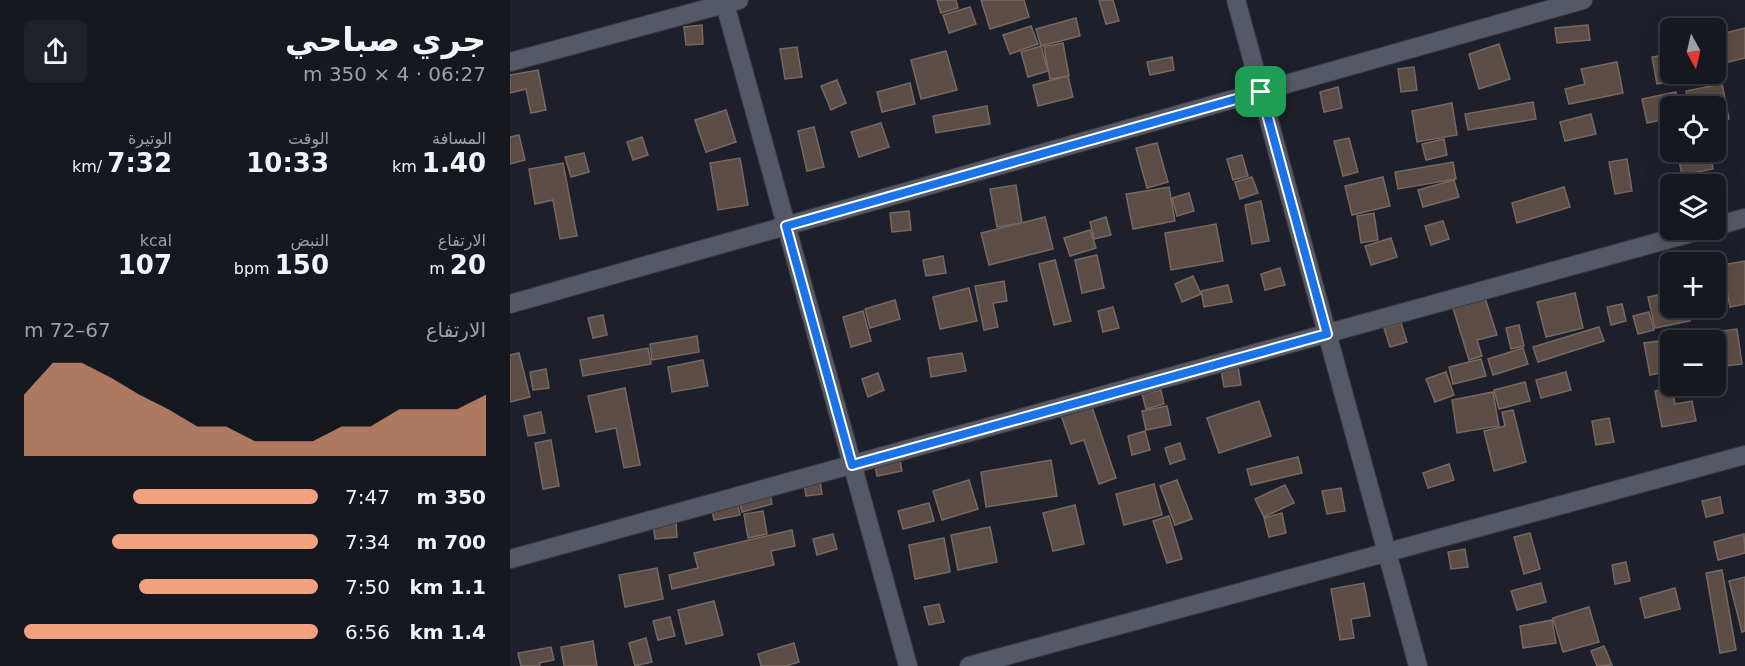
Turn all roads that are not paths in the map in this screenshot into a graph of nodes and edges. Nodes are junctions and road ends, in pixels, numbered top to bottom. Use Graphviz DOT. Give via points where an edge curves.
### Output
graph roads {
  1 [pos="1236,0"];
  2 [pos="1583,0"];
  3 [pos="732,2"];
  4 [pos="510,62"];
  5 [pos="1261,92"];
  6 [pos="1745,218"];
  7 [pos="1726,223"];
  8 [pos="786,226"];
  9 [pos="1666,240"];
  10 [pos="510,304"];
  11 [pos="1327,334"];
  12 [pos="1745,455"];
  13 [pos="852,465"];
  14 [pos="1387,551"];
  15 [pos="510,559"];
  16 [pos="908,666"];
  17 [pos="969,666"];
  18 [pos="1418,666"];
  1 -- 5 [label="street"];
  2 -- 5 [label="street"];
  3 -- 4 [label="street"];
  3 -- 8 [label="street"];
  5 -- 8 [label="street"];
  5 -- 11 [label="street"];
  6 -- 7 [label="street"];
  8 -- 10 [label="street"];
  8 -- 13 [label="street"];
  9 -- 11 [label="street"];
  11 -- 13 [label="street"];
  11 -- 14 [label="street"];
  12 -- 14 [label="street"];
  13 -- 15 [label="street"];
  13 -- 16 [label="street"];
  14 -- 17 [label="street"];
  14 -- 18 [label="street"];
}
